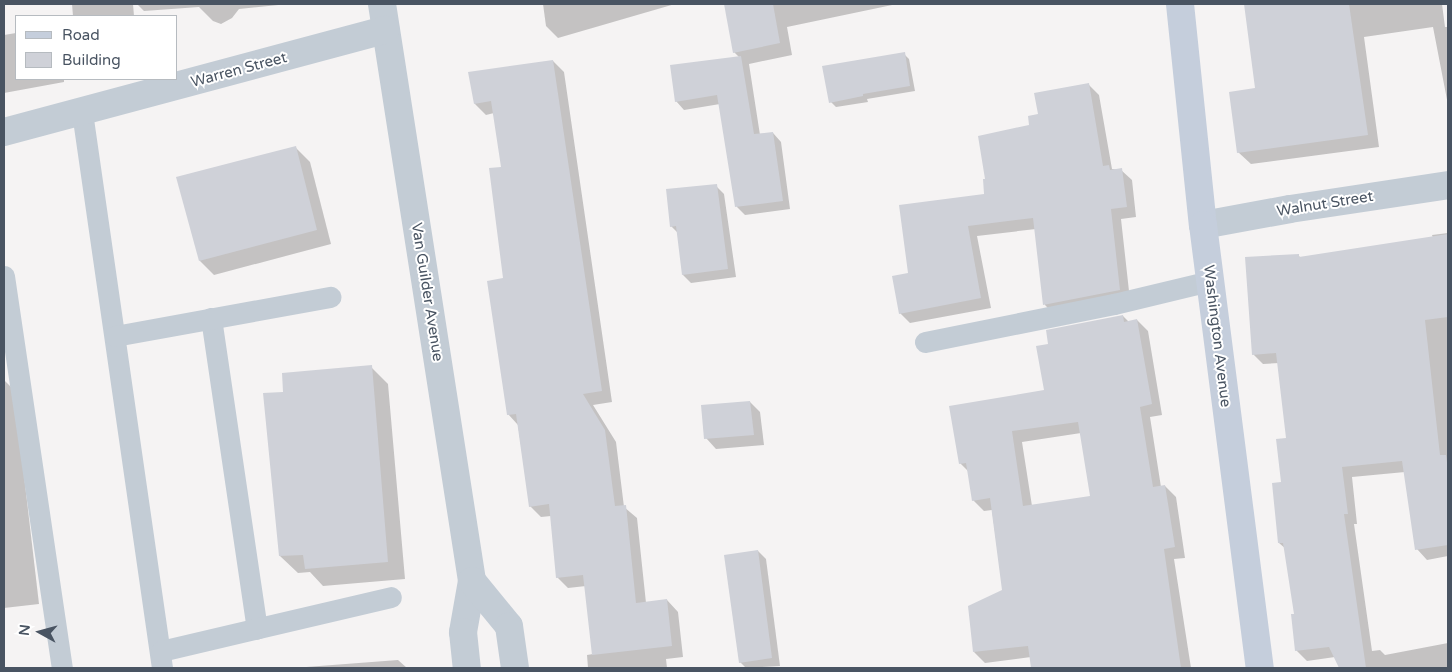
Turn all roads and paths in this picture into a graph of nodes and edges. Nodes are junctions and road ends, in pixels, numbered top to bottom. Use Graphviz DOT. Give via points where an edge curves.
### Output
graph roads {
  1 [pos="382,4"];
  2 [pos="1180,4"];
  3 [pos="386,30"];
  4 [pos="82,112"];
  5 [pos="4,132"];
  6 [pos="1448,185"];
  7 [pos="1202,225"];
  8 [pos="4,276"];
  9 [pos="1210,281"];
  10 [pos="330,297"];
  11 [pos="211,318"];
  12 [pos="115,336"];
  13 [pos="925,342"];
  14 [pos="472,581"];
  15 [pos="391,597"];
  16 [pos="258,629"];
  17 [pos="162,660"];
  18 [pos="62,668"];
  19 [pos="466,668"];
  20 [pos="515,668"];
  21 [pos="1260,668"];
  1 -- 3 [label="street, Van Guilder Avenue"];
  2 -- 7 [label="street, Washington Avenue"];
  3 -- 4 [label="street, Warren Street"];
  3 -- 14 [label="street, Van Guilder Avenue"];
  4 -- 5 [label="street, Warren Street"];
  4 -- 12 [label="lane"];
  6 -- 7 [label="street, Walnut Street" via="1290,208"];
  7 -- 9 [label="street, Washington Avenue"];
  8 -- 18 [label="lane"];
  9 -- 13 [label="lane"];
  9 -- 21 [label="street, Washington Avenue"];
  10 -- 11 [label="lane"];
  11 -- 12 [label="lane"];
  11 -- 16 [label="lane"];
  12 -- 17 [label="lane"];
  14 -- 19 [label="street, Van Guilder Avenue" via="463,632"];
  14 -- 20 [label="street" via="509,626"];
  15 -- 16 [label="lane"];
  16 -- 17 [label="lane"];
}
